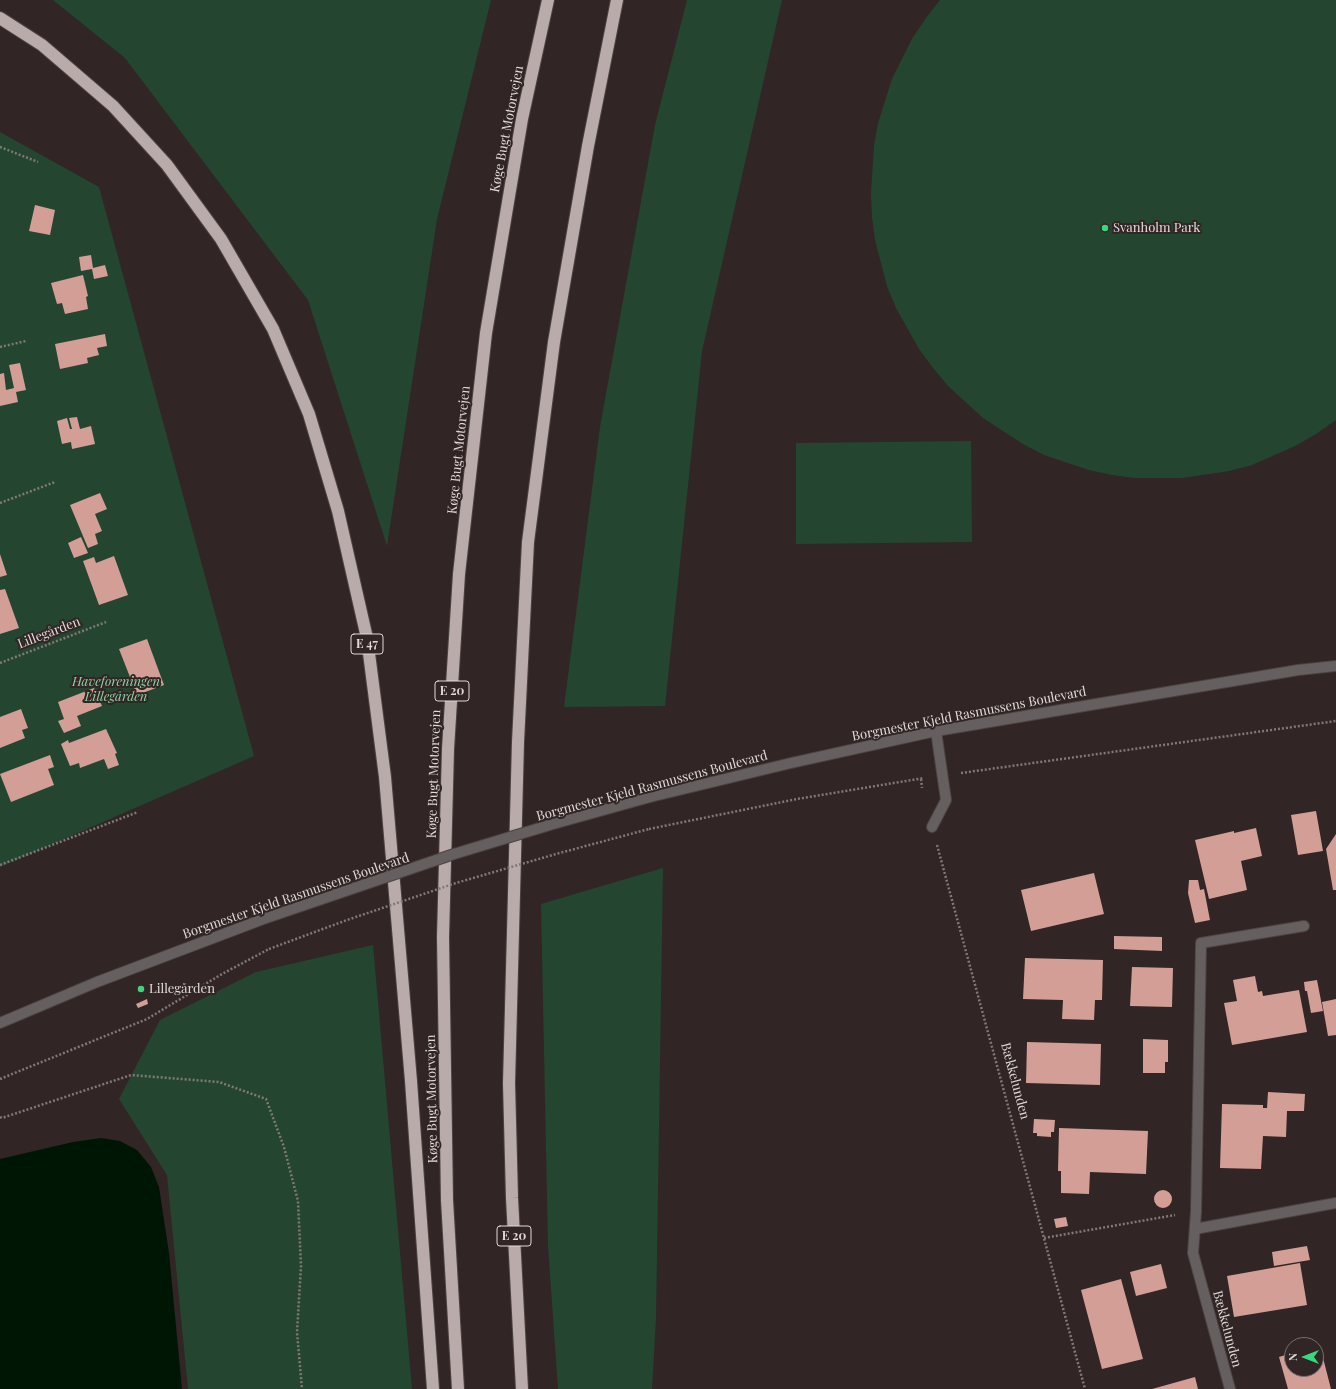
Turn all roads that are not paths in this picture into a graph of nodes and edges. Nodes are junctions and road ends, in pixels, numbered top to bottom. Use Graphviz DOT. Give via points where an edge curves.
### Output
graph roads {
  1 [pos="548,0"];
  2 [pos="617,0"];
  3 [pos="0,18"];
  4 [pos="1336,666"];
  5 [pos="936,731"];
  6 [pos="932,828"];
  7 [pos="1304,926"];
  8 [pos="0,1023"];
  9 [pos="1336,1203"];
  10 [pos="1195,1229"];
  11 [pos="433,1389"];
  12 [pos="458,1389"];
  13 [pos="522,1389"];
  14 [pos="1230,1389"];
  1 -- 12 [label="highway, Køge Bugt Motorvejen / E 20" via="522,119 486,333 459,574 448,749 443,937 447,1200"];
  2 -- 13 [label="highway, E 20" via="588,146 554,342 528,542 518,742 509,1083"];
  3 -- 11 [label="highway, E 47" via="42,45 113,106 167,165 221,239 273,329 308,414 338,511 367,638 385,777"];
  4 -- 5 [label="street, Borgmester Kjeld Rasmussens Boulevard" via="1298,670"];
  5 -- 6 [label="street" via="946,800"];
  5 -- 8 [label="street, Borgmester Kjeld Rasmussens Boulevard, bridge" via="650,797 454,854 266,918 97,982"];
  7 -- 10 [label="street, Bækkelunden" via="1201,943"];
  9 -- 10 [label="street"];
  10 -- 14 [label="street, Bækkelunden" via="1193,1253"];
}
